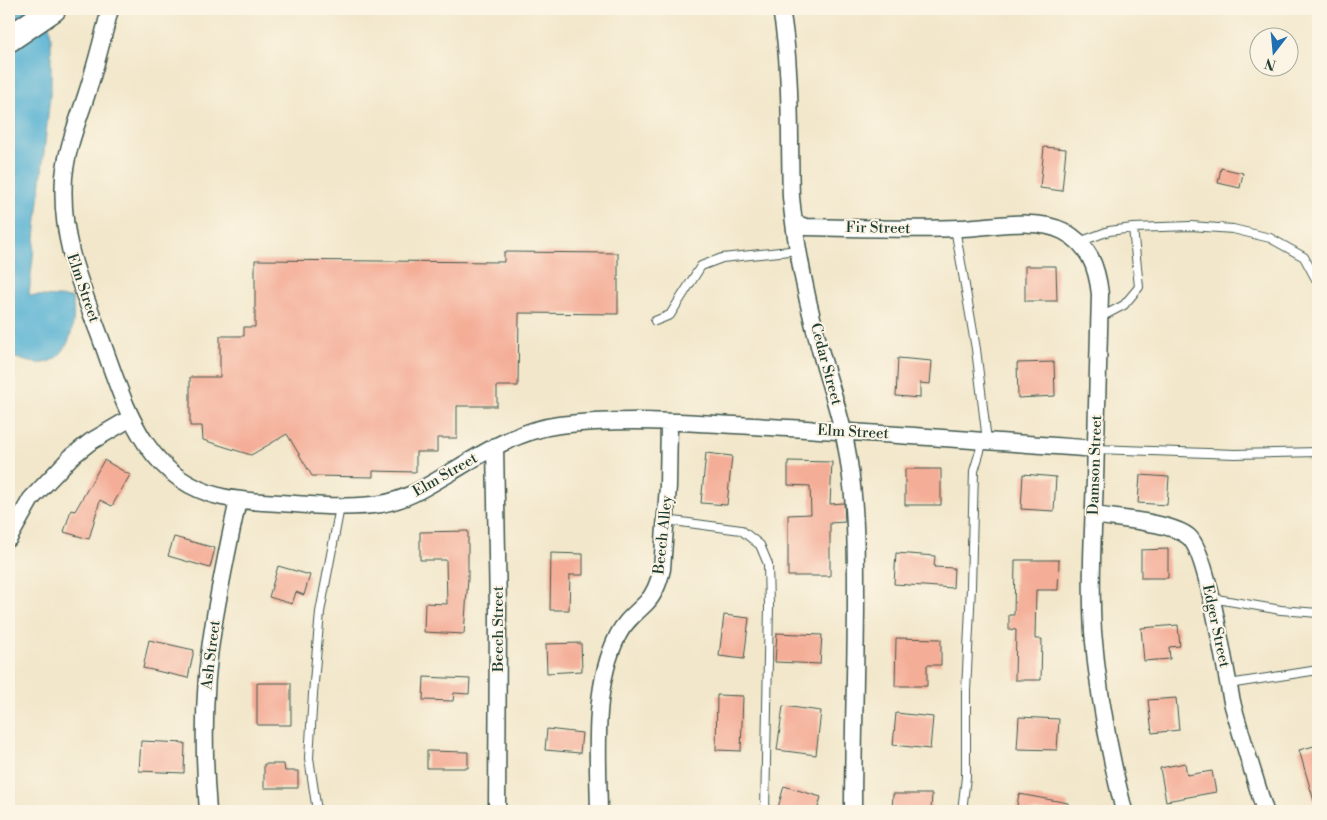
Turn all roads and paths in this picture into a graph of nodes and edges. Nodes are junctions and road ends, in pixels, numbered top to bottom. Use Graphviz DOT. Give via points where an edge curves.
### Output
graph roads {
  1 [pos="53,9"];
  2 [pos="110,9"];
  3 [pos="781,9"];
  4 [pos="9,39"];
  5 [pos="794,223"];
  6 [pos="958,228"];
  7 [pos="1133,228"];
  8 [pos="1079,242"];
  9 [pos="799,250"];
  10 [pos="1318,283"];
  11 [pos="1099,318"];
  12 [pos="655,321"];
  13 [pos="131,418"];
  14 [pos="669,422"];
  15 [pos="843,431"];
  16 [pos="985,441"];
  17 [pos="495,446"];
  18 [pos="1096,449"];
  19 [pos="1318,452"];
  20 [pos="238,500"];
  21 [pos="340,508"];
  22 [pos="1094,515"];
  23 [pos="666,520"];
  24 [pos="9,538"];
  25 [pos="1211,598"];
  26 [pos="1318,613"];
  27 [pos="1318,670"];
  28 [pos="1229,684"];
  29 [pos="1122,810"];
  30 [pos="208,811"];
  31 [pos="317,811"];
  32 [pos="497,811"];
  33 [pos="599,811"];
  34 [pos="765,811"];
  35 [pos="853,811"];
  36 [pos="962,811"];
  37 [pos="1265,811"];
  1 -- 4 [label="main road"];
  2 -- 13 [label="street, Elm Street" via="68,148 64,207 66,237 73,266"];
  3 -- 5 [label="street, Cedar Street" via="788,66"];
  5 -- 6 [label="street, Fir Street" via="806,227"];
  5 -- 9 [label="street, Cedar Street"];
  6 -- 8 [label="street, Damson Street" via="1046,225"];
  6 -- 16 [label="lane" via="976,349"];
  7 -- 8 [label="lane"];
  7 -- 10 [label="lane" via="1191,226 1233,229 1270,238 1304,257"];
  7 -- 11 [label="lane" via="1139,287 1124,305"];
  8 -- 11 [label="street, Damson Street" via="1091,257 1098,275"];
  9 -- 12 [label="lane" via="722,258 701,266 670,315"];
  9 -- 15 [label="street, Cedar Street" via="822,356"];
  11 -- 18 [label="street, Damson Street"];
  13 -- 20 [label="street, Elm Street" via="147,448 171,472 202,491"];
  13 -- 24 [label="street" via="71,457 31,499"];
  14 -- 15 [label="street, Elm Street"];
  14 -- 17 [label="street, Elm Street" via="558,425 522,434"];
  14 -- 23 [label="street, Beech Alley"];
  15 -- 16 [label="street, Elm Street"];
  15 -- 35 [label="street, Cedar Street" via="856,523"];
  16 -- 18 [label="street, Elm Street"];
  16 -- 36 [label="lane" via="974,471 966,777"];
  17 -- 21 [label="street, Elm Street" via="403,498"];
  17 -- 32 [label="street, Beech Street"];
  18 -- 19 [label="lane" via="1235,454"];
  18 -- 22 [label="street, Damson Street"];
  20 -- 21 [label="street, Elm Street"];
  20 -- 30 [label="street, Ash Street" via="213,628 206,686"];
  21 -- 31 [label="lane" via="320,612 313,694 309,758"];
  22 -- 25 [label="street, Edger Street" via="1174,528 1190,538 1198,550"];
  22 -- 29 [label="street, Damson Street" via="1094,640 1109,748"];
  23 -- 33 [label="street, Beech Alley" via="659,582 646,603 625,623 608,660 597,738"];
  23 -- 34 [label="lane" via="741,530 760,545 768,564"];
  25 -- 26 [label="lane"];
  25 -- 28 [label="street, Edger Street"];
  27 -- 28 [label="lane"];
  28 -- 37 [label="street, Edger Street"];
}
